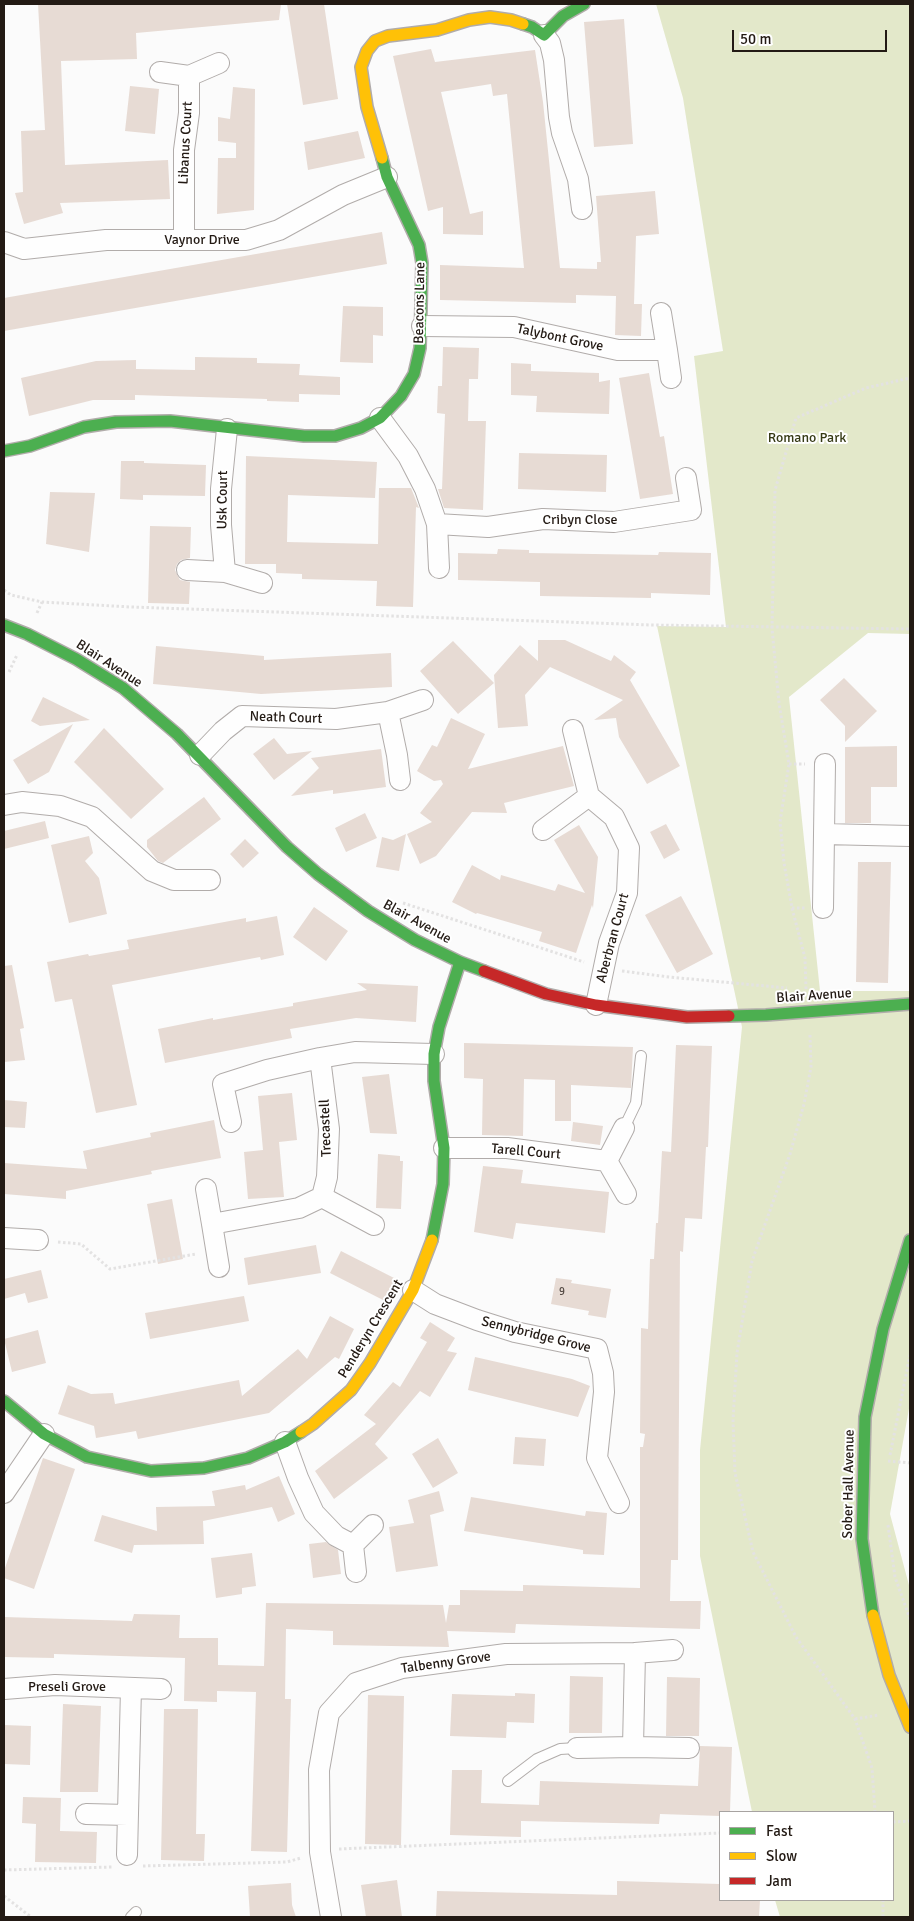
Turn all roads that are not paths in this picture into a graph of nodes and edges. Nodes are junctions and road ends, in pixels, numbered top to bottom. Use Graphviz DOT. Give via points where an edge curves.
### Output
graph roads {
  1 [pos="584,4"];
  2 [pos="544,35"];
  3 [pos="219,62"];
  4 [pos="160,72"];
  5 [pos="189,76"];
  6 [pos="387,176"];
  7 [pos="582,209"];
  8 [pos="184,240"];
  9 [pos="4,242"];
  10 [pos="661,314"];
  11 [pos="422,326"];
  12 [pos="667,350"];
  13 [pos="671,378"];
  14 [pos="380,418"];
  15 [pos="227,429"];
  16 [pos="4,451"];
  17 [pos="686,478"];
  18 [pos="437,524"];
  19 [pos="439,568"];
  20 [pos="187,570"];
  21 [pos="225,572"];
  22 [pos="262,583"];
  23 [pos="4,625"];
  24 [pos="423,700"];
  25 [pos="388,712"];
  26 [pos="573,730"];
  27 [pos="200,755"];
  28 [pos="825,764"];
  29 [pos="400,780"];
  30 [pos="589,796"];
  31 [pos="4,805"];
  32 [pos="544,830"];
  33 [pos="824,834"];
  34 [pos="910,836"];
  35 [pos="210,880"];
  36 [pos="823,908"];
  37 [pos="460,962"];
  38 [pos="910,1004"];
  39 [pos="596,1005"];
  40 [pos="434,1054"];
  41 [pos="641,1056"];
  42 [pos="320,1058"];
  43 [pos="231,1122"];
  44 [pos="624,1128"];
  45 [pos="444,1148"];
  46 [pos="607,1160"];
  47 [pos="206,1189"];
  48 [pos="626,1194"];
  49 [pos="322,1197"];
  50 [pos="212,1224"];
  51 [pos="374,1225"];
  52 [pos="4,1238"];
  53 [pos="38,1240"];
  54 [pos="910,1240"];
  55 [pos="218,1259"];
  56 [pos="413,1290"];
  57 [pos="4,1401"];
  58 [pos="44,1434"];
  59 [pos="285,1442"];
  60 [pos="4,1493"];
  61 [pos="619,1503"];
  62 [pos="373,1524"];
  63 [pos="353,1545"];
  64 [pos="356,1572"];
  65 [pos="673,1650"];
  66 [pos="635,1653"];
  67 [pos="131,1688"];
  68 [pos="161,1688"];
  69 [pos="4,1689"];
  70 [pos="910,1727"];
  71 [pos="577,1748"];
  72 [pos="633,1748"];
  73 [pos="689,1748"];
  74 [pos="508,1780"];
  75 [pos="86,1814"];
  76 [pos="128,1815"];
  77 [pos="128,1862"];
  78 [pos="331,1917"];
  1 -- 2 [label="street" via="563,16"];
  2 -- 6 [label="street, Beacons Lane" via="511,20 490,17 375,41 367,51 362,82"];
  2 -- 7 [label="street" via="554,60 559,118 578,179"];
  3 -- 5 [label="street"];
  4 -- 5 [label="street"];
  5 -- 8 [label="street, Libanus Court" via="184,150"];
  6 -- 8 [label="street, Vaynor Drive" via="278,230 246,240"];
  6 -- 11 [label="street, Beacons Lane" via="419,245"];
  8 -- 9 [label="street, Vaynor Drive" via="106,240 24,249"];
  10 -- 12 [label="street"];
  11 -- 12 [label="street, Talybont Grove" via="514,328 618,350"];
  11 -- 14 [label="street, Beacons Lane" via="414,374 401,396"];
  12 -- 13 [label="street"];
  14 -- 15 [label="street, Beacons Lane" via="335,436"];
  14 -- 18 [label="street" via="408,456 425,489"];
  15 -- 16 [label="street, Beacons Lane" via="170,421 116,422 84,426 30,446"];
  15 -- 21 [label="street, Usk Court" via="221,489"];
  17 -- 18 [label="street, Cribyn Close" via="691,510 614,522 543,519 488,528"];
  18 -- 19 [label="street"];
  20 -- 21 [label="street"];
  21 -- 22 [label="street"];
  23 -- 27 [label="street, Blair Avenue" via="76,659 123,688"];
  24 -- 25 [label="street, Neath Court"];
  25 -- 27 [label="street, Neath Court" via="336,719 242,716"];
  25 -- 29 [label="street"];
  26 -- 30 [label="street"];
  27 -- 37 [label="street, Blair Avenue" via="287,847 318,874 368,911"];
  28 -- 33 [label="street"];
  30 -- 32 [label="street"];
  30 -- 39 [label="street, Aberbran Court" via="614,817 629,848 627,893 609,942"];
  31 -- 35 [label="street" via="22,802 60,806 92,817 152,871 174,880"];
  33 -- 34 [label="street"];
  33 -- 36 [label="street"];
  37 -- 39 [label="street, Blair Avenue" via="546,994"];
  37 -- 40 [label="street, Penderyn Crescent" via="439,1027"];
  38 -- 39 [label="street, Blair Avenue" via="766,1015 687,1017"];
  40 -- 42 [label="street" via="355,1052"];
  40 -- 45 [label="street, Penderyn Crescent" via="434,1081"];
  41 -- 44 [label="lane" via="636,1103"];
  42 -- 43 [label="street" via="223,1084"];
  42 -- 49 [label="street, Trecastell" via="329,1129 327,1177"];
  44 -- 46 [label="street"];
  45 -- 46 [label="street, Tarell Court" via="507,1148"];
  45 -- 56 [label="street, Penderyn Crescent" via="435,1233"];
  46 -- 48 [label="street"];
  47 -- 50 [label="street"];
  49 -- 50 [label="street" via="299,1208"];
  49 -- 51 [label="street"];
  50 -- 55 [label="street"];
  52 -- 53 [label="street"];
  54 -- 70 [label="street, Sober Hall Avenue" via="883,1329 865,1416 862,1539 870,1600 883,1655"];
  56 -- 59 [label="street, Penderyn Crescent" via="351,1390 313,1424"];
  56 -- 61 [label="street, Sennybridge Grove" via="435,1304 477,1320 515,1332 597,1349 604,1392 597,1458"];
  57 -- 58 [label="street, Penderyn Crescent"];
  58 -- 59 [label="street, Penderyn Crescent" via="87,1457 151,1471 204,1468 248,1458"];
  58 -- 60 [label="street"];
  59 -- 63 [label="street" via="314,1513 336,1536"];
  62 -- 63 [label="street"];
  63 -- 64 [label="street"];
  65 -- 66 [label="street, Talbenny Grove"];
  66 -- 72 [label="street"];
  66 -- 78 [label="street, Talbenny Grove" via="506,1654 402,1668 356,1683 329,1713 320,1770 320,1852"];
  67 -- 68 [label="street, Preseli Grove"];
  67 -- 69 [label="street, Preseli Grove" via="55,1685"];
  67 -- 76 [label="street"];
  71 -- 72 [label="street"];
  71 -- 74 [label="lane" via="560,1749 537,1759"];
  72 -- 73 [label="street"];
  75 -- 76 [label="street"];
  76 -- 77 [label="street"];
}
